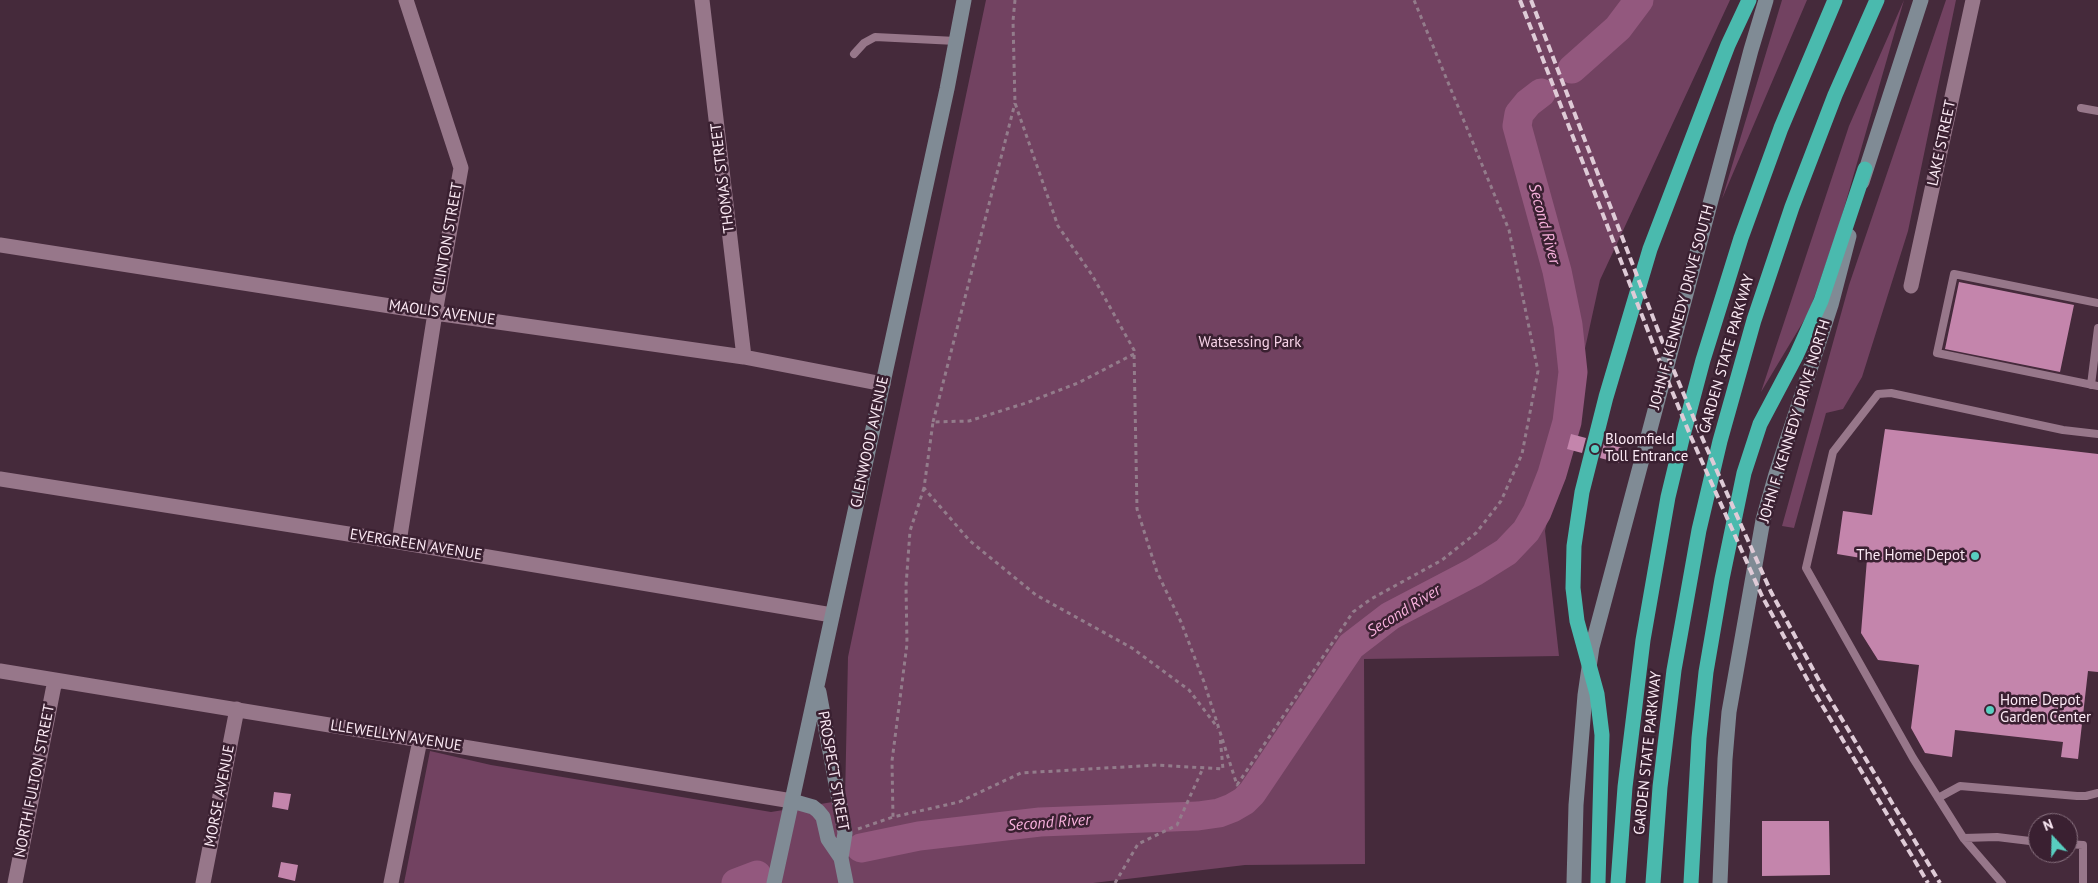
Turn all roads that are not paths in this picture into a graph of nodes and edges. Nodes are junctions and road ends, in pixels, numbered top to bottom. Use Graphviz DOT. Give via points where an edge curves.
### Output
graph roads {
  1 [pos="406,0"];
  2 [pos="702,0"];
  3 [pos="964,0"];
  4 [pos="1748,0"];
  5 [pos="1766,0"];
  6 [pos="1836,0"];
  7 [pos="1877,0"];
  8 [pos="1922,0"];
  9 [pos="1973,0"];
  10 [pos="956,41"];
  11 [pos="854,54"];
  12 [pos="2081,108"];
  13 [pos="2098,111"];
  14 [pos="1865,169"];
  15 [pos="0,244"];
  16 [pos="1911,286"];
  17 [pos="2098,303"];
  18 [pos="435,313"];
  19 [pos="2098,328"];
  20 [pos="744,357"];
  21 [pos="883,384"];
  22 [pos="2094,385"];
  23 [pos="2098,434"];
  24 [pos="0,479"];
  25 [pos="399,542"];
  26 [pos="832,615"];
  27 [pos="0,671"];
  28 [pos="55,680"];
  29 [pos="818,683"];
  30 [pos="238,709"];
  31 [pos="420,740"];
  32 [pos="2098,793"];
  33 [pos="1938,798"];
  34 [pos="792,801"];
  35 [pos="1964,838"];
  36 [pos="2028,841"];
  37 [pos="2078,845"];
  38 [pos="841,858"];
  39 [pos="14,883"];
  40 [pos="203,883"];
  41 [pos="391,883"];
  42 [pos="774,883"];
  43 [pos="846,883"];
  44 [pos="1574,883"];
  45 [pos="1598,883"];
  46 [pos="1618,883"];
  47 [pos="1652,883"];
  48 [pos="1692,883"];
  49 [pos="1720,883"];
  50 [pos="2002,883"];
  51 [pos="2083,883"];
  1 -- 18 [label="street, CLINTON STREET" via="461,168"];
  2 -- 20 [label="street, THOMAS STREET"];
  3 -- 10 [label="main road, GLENWOOD AVENUE"];
  4 -- 45 [label="highway" via="1664,209 1637,289 1582,492 1574,546 1573,588 1601,720 1603,764"];
  5 -- 44 [label="main road, JOHN F. KENNEDY DRIVE SOUTH" via="1589,663 1576,805"];
  6 -- 46 [label="highway, GARDEN STATE PARKWAY" via="1771,154 1735,256 1674,470 1641,650"];
  7 -- 47 [label="highway, GARDEN STATE PARKWAY" via="1835,95 1792,207 1726,417 1699,530 1670,700"];
  8 -- 14 [label="main road, JOHN F. KENNEDY DRIVE NORTH"];
  9 -- 16 [label="street, LAKE STREET"];
  10 -- 11 [label="lane" via="875,37"];
  10 -- 21 [label="main road, GLENWOOD AVENUE"];
  12 -- 13 [label="lane"];
  14 -- 48 [label="highway" via="1821,301 1760,424 1744,473 1710,644 1701,716"];
  14 -- 49 [label="main road, JOHN F. KENNEDY DRIVE NORTH" via="1831,305 1763,520 1732,687"];
  15 -- 18 [label="street, MAOLIS AVENUE"];
  17 -- 22 [label="lane" via="1954,274 1937,353"];
  18 -- 20 [label="street, MAOLIS AVENUE"];
  18 -- 25 [label="street, CLINTON STREET"];
  19 -- 22 [label="lane"];
  20 -- 21 [label="street, MAOLIS AVENUE"];
  21 -- 26 [label="main road, GLENWOOD AVENUE"];
  23 -- 33 [label="lane" via="2063,430 1884,392 1874,398 1833,452 1806,568"];
  24 -- 25 [label="street, EVERGREEN AVENUE"];
  25 -- 26 [label="street, EVERGREEN AVENUE"];
  26 -- 29 [label="main road, GLENWOOD AVENUE"];
  27 -- 28 [label="street, LLEWELLYN AVENUE"];
  28 -- 30 [label="street, LLEWELLYN AVENUE"];
  28 -- 39 [label="street, NORTH FULTON STREET"];
  29 -- 34 [label="main road, GLENWOOD AVENUE"];
  29 -- 38 [label="main road, PROSPECT STREET" via="845,833"];
  30 -- 31 [label="street, LLEWELLYN AVENUE"];
  30 -- 40 [label="street, MORSE AVENUE"];
  31 -- 34 [label="street, LLEWELLYN AVENUE"];
  31 -- 41 [label="street"];
  32 -- 33 [label="lane" via="2077,796 1960,786"];
  33 -- 35 [label="lane"];
  34 -- 38 [label="main road, PROSPECT STREET" via="818,811 823,817 828,839"];
  34 -- 42 [label="main road, GLENWOOD AVENUE"];
  35 -- 36 [label="lane"];
  35 -- 50 [label="lane"];
  37 -- 51 [label="lane" via="2083,845"];
  38 -- 43 [label="main road, PROSPECT STREET"];
}
